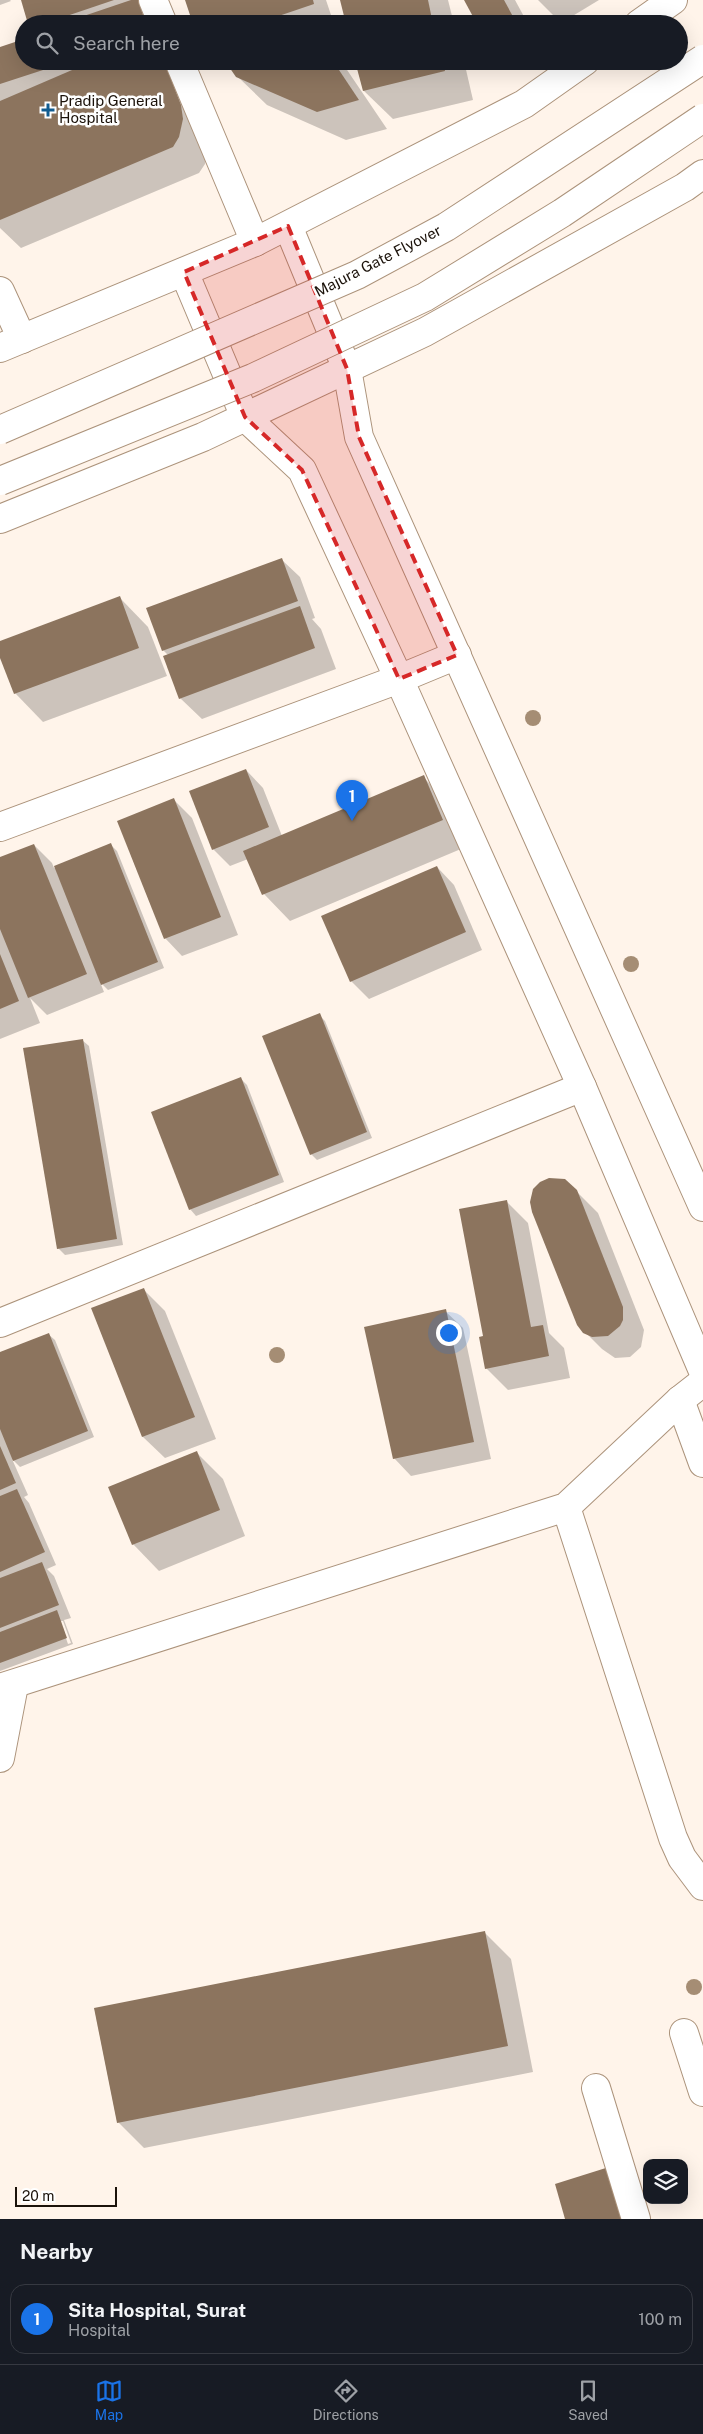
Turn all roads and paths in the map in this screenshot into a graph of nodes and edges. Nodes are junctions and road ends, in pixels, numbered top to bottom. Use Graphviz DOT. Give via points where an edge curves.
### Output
graph roads {
  1 [pos="153,0"];
  2 [pos="672,0"];
  3 [pos="159,15"];
  4 [pos="651,15"];
  5 [pos="703,59"];
  6 [pos="688,69"];
  7 [pos="183,70"];
  8 [pos="572,70"];
  9 [pos="686,70"];
  10 [pos="703,118"];
  11 [pos="703,174"];
  12 [pos="288,226"];
  13 [pos="256,242"];
  14 [pos="184,272"];
  15 [pos="0,290"];
  16 [pos="11,343"];
  17 [pos="347,369"];
  18 [pos="245,417"];
  19 [pos="0,430"];
  20 [pos="0,481"];
  21 [pos="0,519"];
  22 [pos="457,655"];
  23 [pos="399,679"];
  24 [pos="0,827"];
  25 [pos="582,1087"];
  26 [pos="703,1206"];
  27 [pos="0,1323"];
  28 [pos="703,1371"];
  29 [pos="703,1382"];
  30 [pos="680,1400"];
  31 [pos="703,1463"];
  32 [pos="566,1507"];
  33 [pos="7,1687"];
  34 [pos="0,1758"];
  35 [pos="700,1878"];
  36 [pos="684,2033"];
  37 [pos="596,2088"];
  38 [pos="703,2092"];
  39 [pos="636,2219"];
  1 -- 3 [label="main road"];
  2 -- 4 [label="main road"];
  5 -- 6 [label="main road, Majura Gate Flyover, bridge"];
  7 -- 13 [label="main road"];
  8 -- 12 [label="main road" via="524,104"];
  9 -- 19 [label="main road, Majura Gate Flyover, bridge" via="446,227 358,275"];
  10 -- 20 [label="main road, bridge" via="562,213 426,297 253,378"];
  11 -- 17 [label="main road" via="425,332"];
  12 -- 13 [label="main road"];
  12 -- 17 [label="main road"];
  13 -- 14 [label="main road"];
  14 -- 16 [label="main road"];
  14 -- 18 [label="main road"];
  15 -- 16 [label="main road"];
  17 -- 18 [label="main road"];
  17 -- 22 [label="main road" via="359,437"];
  18 -- 21 [label="main road"];
  18 -- 23 [label="main road" via="302,470"];
  22 -- 23 [label="main road"];
  22 -- 26 [label="main road"];
  23 -- 24 [label="main road"];
  23 -- 25 [label="main road"];
  25 -- 27 [label="main road"];
  25 -- 28 [label="main road"];
  29 -- 30 [label="main road"];
  30 -- 31 [label="main road"];
  30 -- 32 [label="main road"];
  32 -- 33 [label="main road"];
  32 -- 35 [label="main road" via="673,1838"];
  33 -- 34 [label="main road"];
  36 -- 38 [label="main road"];
  37 -- 39 [label="main road"];
}
